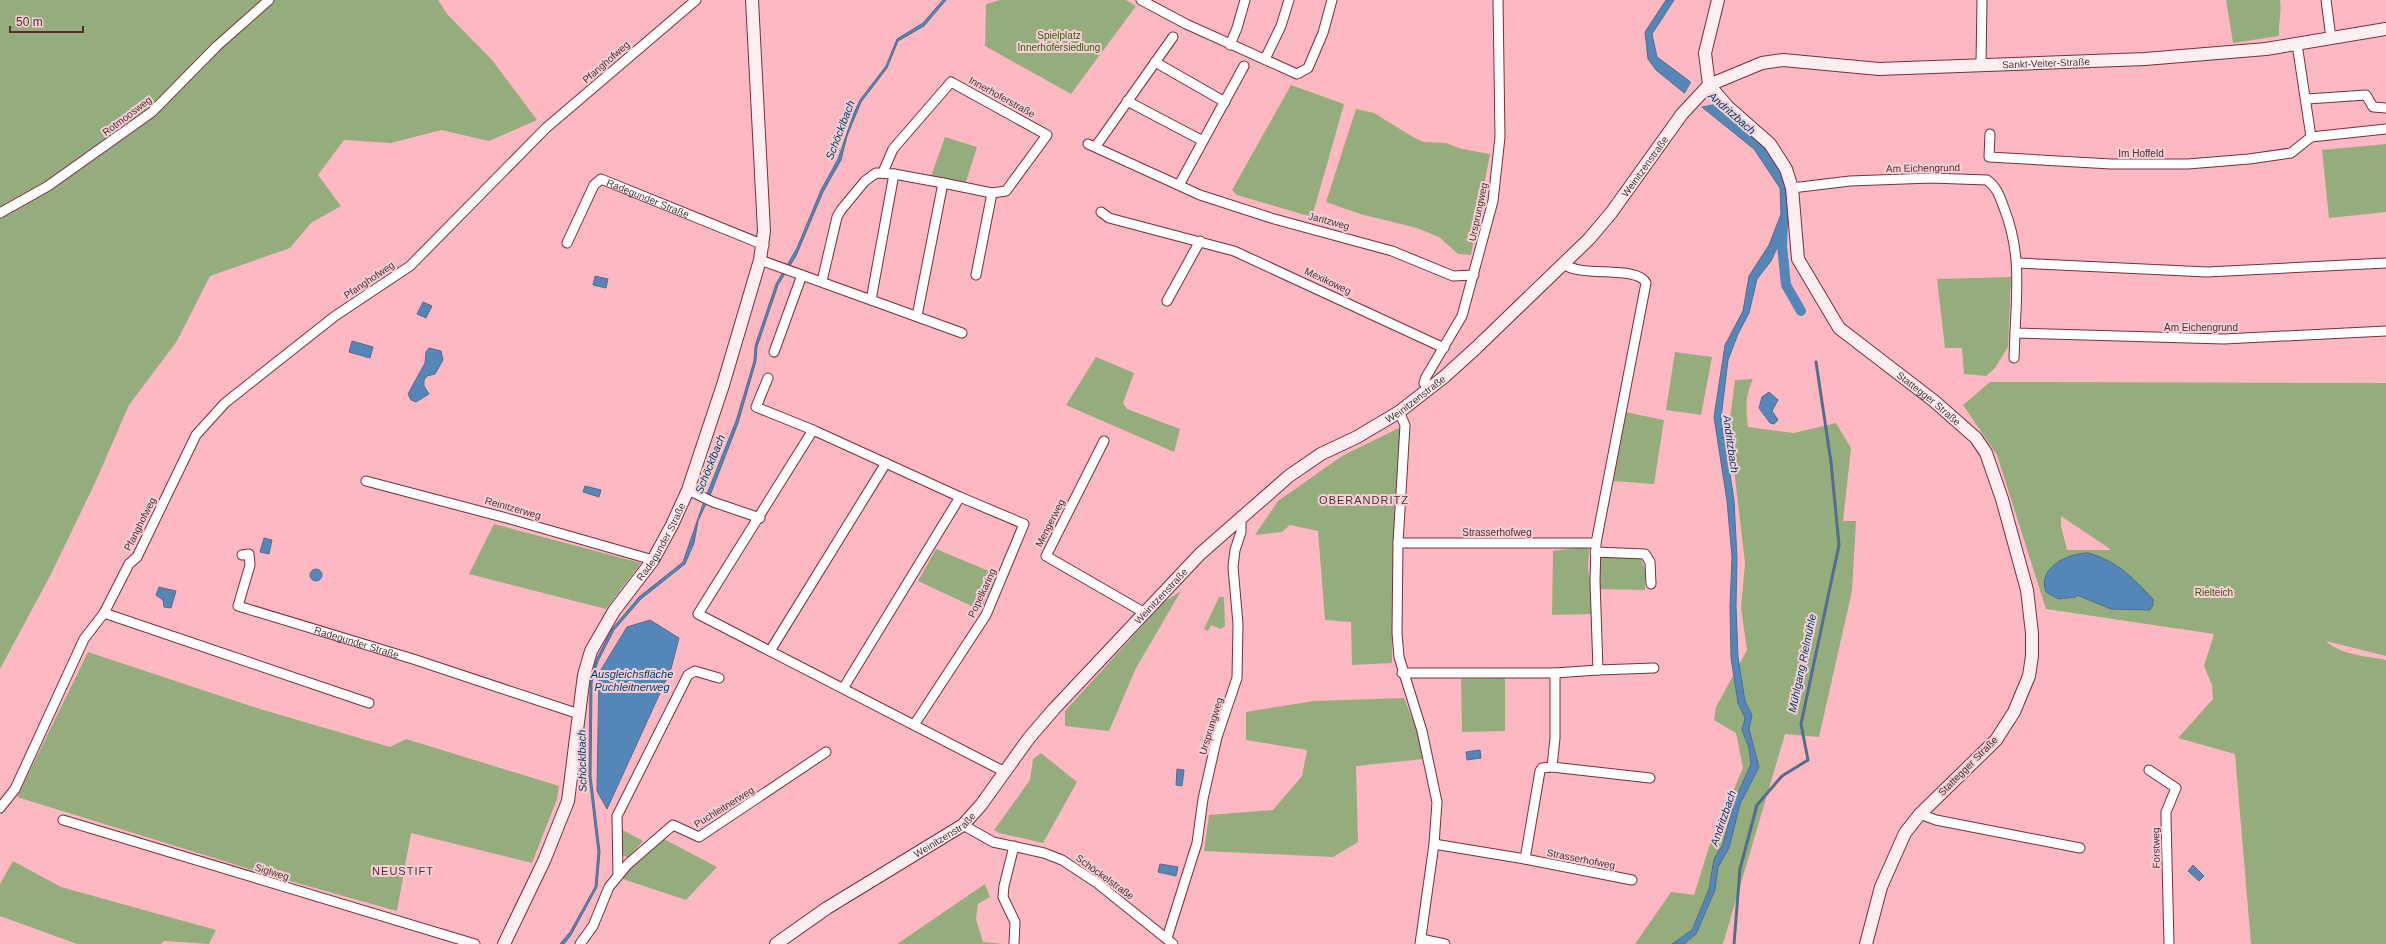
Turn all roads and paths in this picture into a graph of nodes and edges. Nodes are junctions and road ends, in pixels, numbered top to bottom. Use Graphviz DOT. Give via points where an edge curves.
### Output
graph roads {
  1 [pos="269,0"];
  2 [pos="696,0"];
  3 [pos="752,0"];
  4 [pos="1142,0"];
  5 [pos="1245,0"];
  6 [pos="1289,0"];
  7 [pos="1332,0"];
  8 [pos="1498,0"];
  9 [pos="1718,0"];
  10 [pos="1982,0"];
  11 [pos="2326,0"];
  12 [pos="2386,29"];
  13 [pos="1173,37"];
  14 [pos="2331,38"];
  15 [pos="1230,44"];
  16 [pos="2297,44"];
  17 [pos="1265,59"];
  18 [pos="1155,62"];
  19 [pos="1981,64"];
  20 [pos="1244,66"];
  21 [pos="1706,88"];
  22 [pos="2307,100"];
  23 [pos="1127,101"];
  24 [pos="1225,102"];
  25 [pos="2386,108"];
  26 [pos="2386,129"];
  27 [pos="1990,134"];
  28 [pos="2311,137"];
  29 [pos="1203,141"];
  30 [pos="883,172"];
  31 [pos="894,174"];
  32 [pos="943,183"];
  33 [pos="1179,185"];
  34 [pos="1792,188"];
  35 [pos="992,193"];
  36 [pos="1101,212"];
  37 [pos="0,213"];
  38 [pos="1200,241"];
  39 [pos="567,243"];
  40 [pos="764,245"];
  41 [pos="760,260"];
  42 [pos="2018,263"];
  43 [pos="2386,263"];
  44 [pos="1564,264"];
  45 [pos="1475,272"];
  46 [pos="798,273"];
  47 [pos="976,275"];
  48 [pos="822,281"];
  49 [pos="871,300"];
  50 [pos="1167,301"];
  51 [pos="916,316"];
  52 [pos="2386,331"];
  53 [pos="962,333"];
  54 [pos="2015,333"];
  55 [pos="1444,348"];
  56 [pos="774,352"];
  57 [pos="2014,358"];
  58 [pos="768,378"];
  59 [pos="1430,389"];
  60 [pos="1400,412"];
  61 [pos="813,430"];
  62 [pos="1104,441"];
  63 [pos="886,463"];
  64 [pos="366,481"];
  65 [pos="692,493"];
  66 [pos="960,497"];
  67 [pos="1241,516"];
  68 [pos="760,518"];
  69 [pos="1398,543"];
  70 [pos="1596,547"];
  71 [pos="242,555"];
  72 [pos="653,560"];
  73 [pos="1651,584"];
  74 [pos="104,613"];
  75 [pos="1145,613"];
  76 [pos="770,651"];
  77 [pos="1654,668"];
  78 [pos="1598,670"];
  79 [pos="1402,673"];
  80 [pos="1555,673"];
  81 [pos="719,678"];
  82 [pos="844,687"];
  83 [pos="370,703"];
  84 [pos="579,714"];
  85 [pos="914,725"];
  86 [pos="826,752"];
  87 [pos="1552,767"];
  88 [pos="2149,770"];
  89 [pos="1005,772"];
  90 [pos="1650,778"];
  91 [pos="0,808"];
  92 [pos="1920,814"];
  93 [pos="63,820"];
  94 [pos="963,824"];
  95 [pos="1434,844"];
  96 [pos="1014,846"];
  97 [pos="2080,848"];
  98 [pos="1525,859"];
  99 [pos="618,875"];
  100 [pos="1632,880"];
  101 [pos="1170,941"];
  102 [pos="1420,942"];
  103 [pos="475,944"];
  104 [pos="504,944"];
  105 [pos="580,944"];
  106 [pos="776,944"];
  107 [pos="1014,944"];
  108 [pos="1445,944"];
  109 [pos="1866,944"];
  110 [pos="2169,944"];
  1 -- 37 [label="street, Rotmoosweg" via="217,46 152,112 48,186"];
  2 -- 74 [label="street, Pfanghofweg" via="546,128 410,266 335,316 225,403 196,435 137,557 129,564"];
  3 -- 40 [label="main road, Radegunder Straße"];
  4 -- 15 [label="street"];
  5 -- 15 [label="street"];
  6 -- 17 [label="street" via="1281,26"];
  7 -- 17 [label="street" via="1323,33 1308,68 1297,74"];
  8 -- 45 [label="street, Ursprungweg" via="1500,137 1493,201"];
  9 -- 21 [label="main road" via="1705,52"];
  10 -- 19 [label="street"];
  11 -- 14 [label="street"];
  12 -- 14 [label="main road, Sankt-Veiter-Straße"];
  13 -- 18 [label="street, Jaritzweg"];
  14 -- 16 [label="main road, Sankt-Veiter-Straße"];
  15 -- 17 [label="street"];
  16 -- 19 [label="main road, Sankt-Veiter-Straße" via="2145,59"];
  16 -- 22 [label="street"];
  18 -- 23 [label="street, Jaritzweg"];
  18 -- 24 [label="street"];
  19 -- 21 [label="main road, Sankt-Veiter-Straße" via="1879,69 1782,60 1762,63"];
  20 -- 24 [label="street"];
  21 -- 34 [label="main road, Stattegger Straße" via="1770,144 1786,169"];
  21 -- 44 [label="main road, Weinitzenstraße" via="1672,127 1611,212"];
  22 -- 25 [label="street" via="2366,95 2374,107"];
  22 -- 28 [label="street"];
  23 -- 29 [label="street"];
  23 -- 33 [label="street, Jaritzweg" via="1092,145"];
  24 -- 29 [label="street"];
  26 -- 28 [label="street"];
  27 -- 28 [label="street, Im Hoffeld" via="1989,157 2111,164 2188,164 2249,159 2291,153"];
  29 -- 33 [label="street"];
  30 -- 31 [label="street"];
  30 -- 35 [label="street, Innerhoferstraße" via="894,149 951,82 1046,134 1006,191"];
  30 -- 48 [label="street" via="871,176 841,210 833,231"];
  31 -- 32 [label="street"];
  31 -- 49 [label="street"];
  32 -- 35 [label="street"];
  32 -- 51 [label="street"];
  33 -- 45 [label="street, Jaritzweg" via="1271,218 1392,251 1453,276"];
  34 -- 42 [label="street, Am Eichengrund" via="1850,181 1931,178 1987,180 1996,187 2012,228"];
  34 -- 92 [label="main road, Stattegger Straße" via="1798,259 1829,313 1843,332 1897,371 1976,438 1986,453 2022,567 2032,645 2029,676 2014,712 1996,740"];
  35 -- 47 [label="street"];
  36 -- 38 [label="street, Mexikoweg" via="1109,218"];
  38 -- 50 [label="street"];
  38 -- 55 [label="street, Mexikoweg" via="1259,262"];
  39 -- 40 [label="street, Radegunder Straße" via="594,185 601,179"];
  40 -- 41 [label="main road, Radegunder Straße"];
  41 -- 46 [label="street"];
  41 -- 65 [label="main road, Radegunder Straße"];
  42 -- 43 [label="street" via="2207,272"];
  42 -- 54 [label="street, Am Eichengrund"];
  44 -- 59 [label="main road, Weinitzenstraße"];
  44 -- 70 [label="street" via="1573,269 1632,275 1645,281 1646,289"];
  45 -- 55 [label="street, Ursprungweg" via="1462,316"];
  46 -- 48 [label="street"];
  46 -- 56 [label="street"];
  48 -- 49 [label="street"];
  49 -- 51 [label="street"];
  51 -- 53 [label="street"];
  52 -- 54 [label="street, Am Eichengrund" via="2224,339"];
  54 -- 57 [label="street, Am Eichengrund"];
  55 -- 59 [label="street, Ursprungweg" via="1426,377 1424,383"];
  58 -- 61 [label="street, Popelkaring" via="756,407"];
  59 -- 60 [label="main road, Weinitzenstraße"];
  60 -- 67 [label="main road, Weinitzenstraße" via="1321,454 1289,476"];
  60 -- 69 [label="street" via="1405,425"];
  61 -- 63 [label="street, Popelkaring"];
  61 -- 68 [label="street"];
  62 -- 75 [label="street, Mengerweg" via="1046,556"];
  63 -- 66 [label="street, Popelkaring"];
  63 -- 76 [label="street"];
  64 -- 72 [label="street, Reinitzerweg"];
  65 -- 68 [label="street"];
  65 -- 72 [label="main road, Radegunder Straße"];
  66 -- 82 [label="street"];
  66 -- 85 [label="street, Popelkaring" via="1024,524 986,615"];
  67 -- 75 [label="main road, Weinitzenstraße" via="1200,554"];
  67 -- 101 [label="street, Ursprungweg" via="1234,575 1238,624 1237,678 1217,737 1203,799 1197,842"];
  68 -- 76 [label="street" via="698,614"];
  69 -- 70 [label="street, Strasserhofweg"];
  69 -- 79 [label="street" via="1397,633"];
  70 -- 73 [label="street, Strasserhofweg" via="1645,554 1650,562"];
  70 -- 78 [label="street"];
  71 -- 84 [label="street, Radegunder Straße" via="249,554 250,565 238,606"];
  72 -- 84 [label="main road, Radegunder Straße" via="614,611 596,640 584,675"];
  74 -- 83 [label="street"];
  74 -- 91 [label="street, Pfanghofweg" via="84,639 15,789"];
  75 -- 89 [label="main road, Weinitzenstraße" via="1054,709"];
  76 -- 82 [label="street"];
  77 -- 78 [label="street"];
  78 -- 80 [label="street"];
  79 -- 80 [label="street"];
  79 -- 95 [label="street" via="1422,731 1437,802"];
  80 -- 87 [label="street" via="1555,738"];
  81 -- 99 [label="street" via="695,672 688,675 617,816"];
  82 -- 85 [label="street"];
  84 -- 104 [label="main road, Radegunder Straße" via="568,801 544,861"];
  85 -- 89 [label="street"];
  86 -- 99 [label="street, Puchleitnerweg" via="699,838 673,825 652,841"];
  87 -- 90 [label="street"];
  87 -- 98 [label="street" via="1542,768 1540,771"];
  88 -- 110 [label="street, Forstweg" via="2176,788 2166,818"];
  89 -- 94 [label="main road, Weinitzenstraße" via="981,805"];
  92 -- 97 [label="street" via="1936,820"];
  92 -- 109 [label="main road, Stattegger Straße" via="1905,833 1881,887"];
  93 -- 103 [label="street, Siglweg"];
  94 -- 96 [label="street, Schöckelstraße" via="993,842"];
  94 -- 106 [label="main road, Weinitzenstraße" via="827,908"];
  95 -- 98 [label="street, Strasserhofweg"];
  95 -- 102 [label="street"];
  96 -- 101 [label="street, Schöckelstraße" via="1062,860 1097,883"];
  96 -- 107 [label="street" via="1003,897 1015,922"];
  98 -- 100 [label="street, Strasserhofweg"];
  99 -- 105 [label="street, Puchleitnerweg" via="609,887 593,926"];
  102 -- 108 [label="street"];
}
